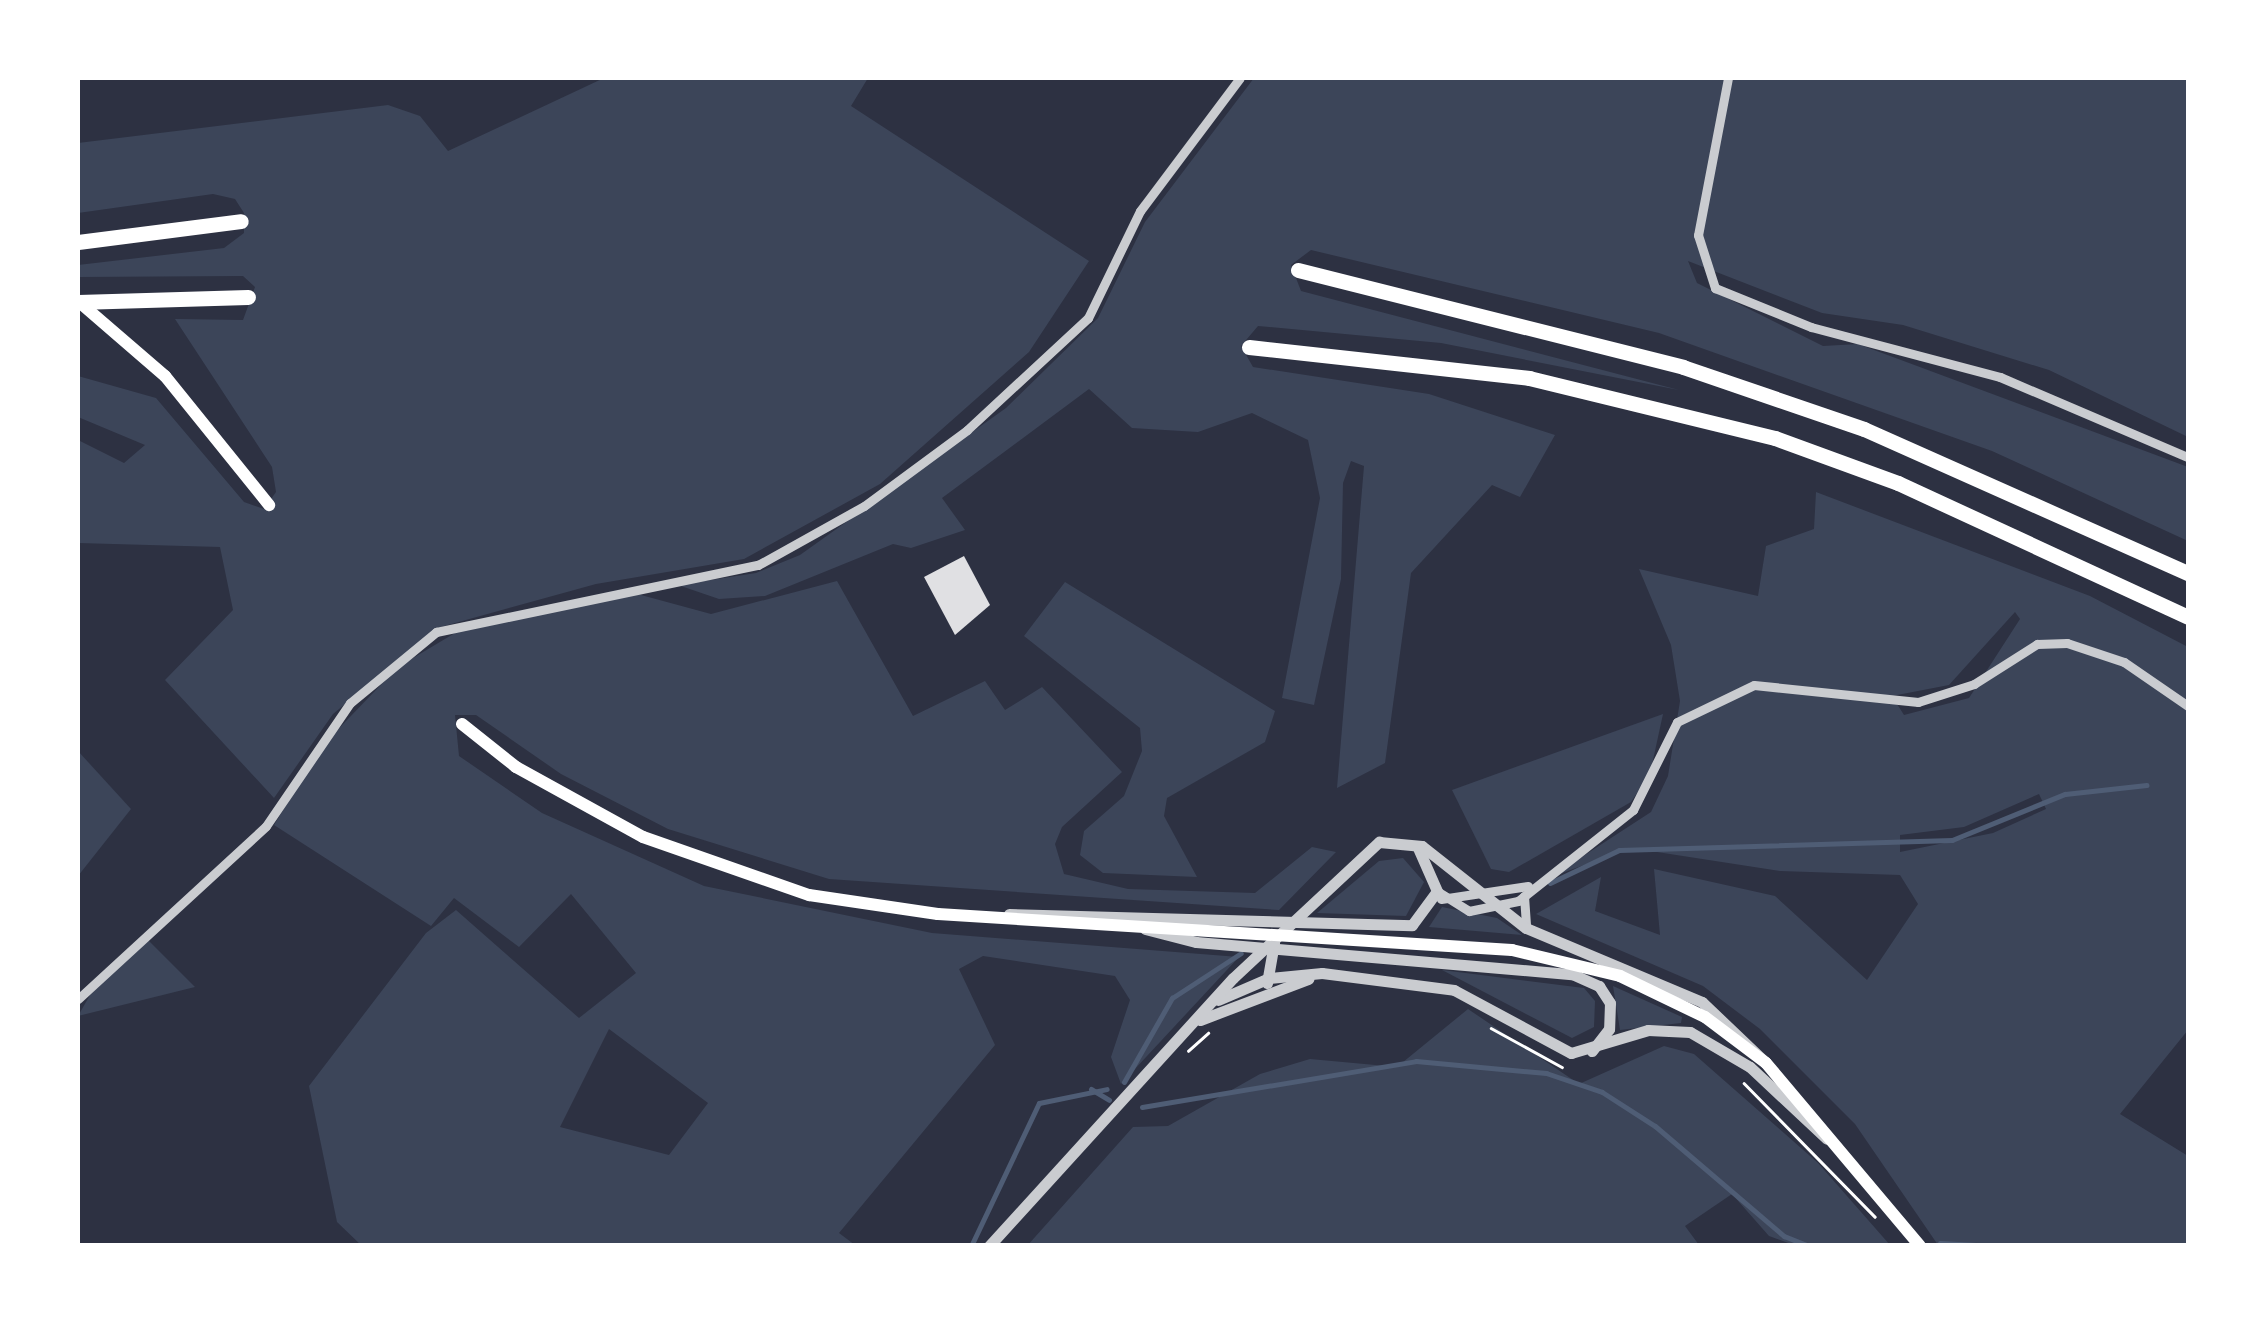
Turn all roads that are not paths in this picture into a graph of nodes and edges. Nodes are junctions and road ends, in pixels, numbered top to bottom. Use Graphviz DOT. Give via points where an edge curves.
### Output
graph roads {
  1 [pos="1240,78"];
  2 [pos="1728,78"];
  3 [pos="241,222"];
  4 [pos="78,242"];
  5 [pos="1298,270"];
  6 [pos="248,298"];
  7 [pos="78,302"];
  8 [pos="1249,346"];
  9 [pos="2188,457"];
  10 [pos="269,505"];
  11 [pos="2188,573"];
  12 [pos="2188,618"];
  13 [pos="2188,706"];
  14 [pos="462,724"];
  15 [pos="1410,842"];
  16 [pos="1477,890"];
  17 [pos="1528,890"];
  18 [pos="1438,897"];
  19 [pos="1500,910"];
  20 [pos="979,917"];
  21 [pos="1257,925"];
  22 [pos="1136,927"];
  23 [pos="1526,928"];
  24 [pos="1308,929"];
  25 [pos="1282,931"];
  26 [pos="1270,953"];
  27 [pos="1250,962"];
  28 [pos="1291,974"];
  29 [pos="1341,975"];
  30 [pos="1263,984"];
  31 [pos="78,1000"];
  32 [pos="1209,1005"];
  33 [pos="1189,1028"];
  34 [pos="1592,1051"];
  35 [pos="1766,1063"];
  36 [pos="1844,1148"];
  37 [pos="989,1246"];
  38 [pos="1920,1246"];
  1 -- 31 [label="street" via="1140,210 1088,318 967,430 796,548 758,565 436,632 350,703 266,826"];
  2 -- 9 [label="street" via="1698,235 1705,276 1731,298 2000,377"];
  3 -- 4 [label="highway"];
  5 -- 11 [label="highway" via="1683,367 1864,429"];
  6 -- 7 [label="highway"];
  7 -- 10 [label="main road" via="165,376"];
  8 -- 12 [label="highway" via="1529,378 1775,438 1898,483"];
  13 -- 17 [label="street" via="2124,662 2067,643 2037,644 1974,684 1918,702 1754,685 1677,722 1632,810"];
  14 -- 20 [label="main road" via="569,798 696,859 809,894"];
  15 -- 16 [label="street"];
  15 -- 18 [label="street"];
  15 -- 25 [label="street" via="1366,848"];
  16 -- 17 [label="street"];
  16 -- 18 [label="street"];
  16 -- 19 [label="street"];
  17 -- 19 [label="street"];
  17 -- 23 [label="street"];
  18 -- 19 [label="street" via="1469,911"];
  18 -- 24 [label="street" via="1412,924"];
  19 -- 23 [label="street"];
  20 -- 21 [label="street"];
  20 -- 22 [label="main road"];
  21 -- 22 [label="main road"];
  21 -- 24 [label="main road"];
  22 -- 34 [label="street" via="1244,945 1572,974 1599,986 1610,1003 1609,1029"];
  23 -- 35 [label="street" via="1702,1002"];
  24 -- 35 [label="main road" via="1512,950 1584,965 1670,998"];
  25 -- 26 [label="street"];
  25 -- 27 [label="street"];
  26 -- 28 [label="street"];
  26 -- 30 [label="street"];
  27 -- 30 [label="street"];
  27 -- 32 [label="street"];
  28 -- 29 [label="street"];
  28 -- 30 [label="street"];
  29 -- 30 [label="street"];
  29 -- 34 [label="street" via="1454,990 1560,1050"];
  30 -- 32 [label="street"];
  30 -- 33 [label="street"];
  32 -- 33 [label="street"];
  33 -- 37 [label="street"];
  34 -- 36 [label="street" via="1648,1030 1704,1035"];
  35 -- 36 [label="main road"];
  36 -- 38 [label="main road"];
}
